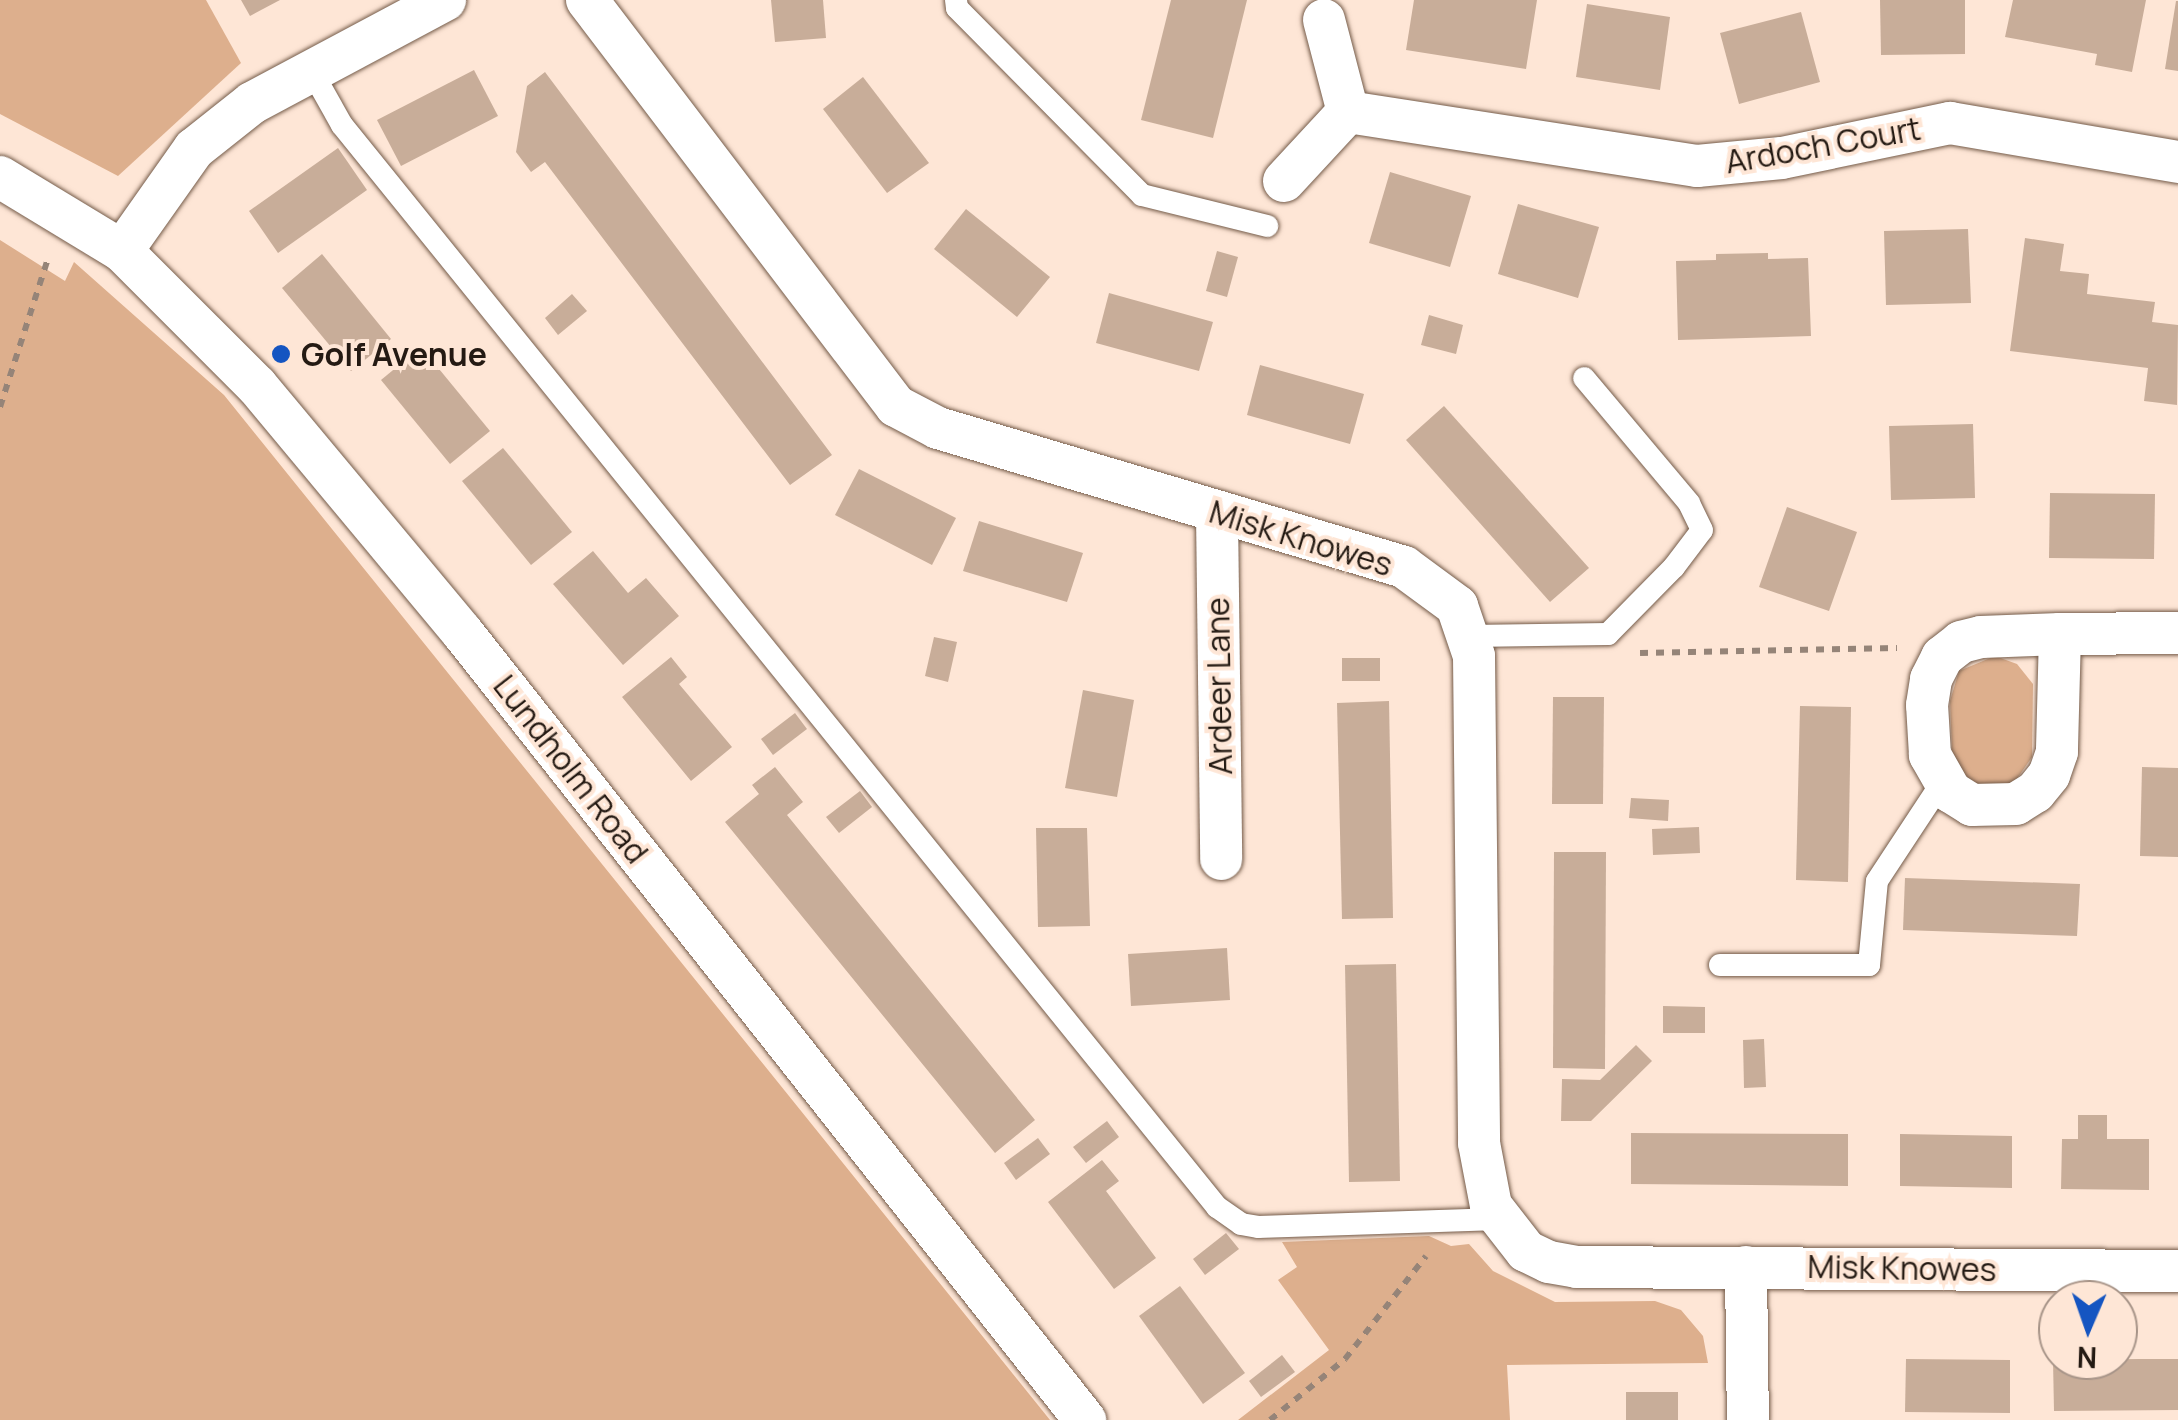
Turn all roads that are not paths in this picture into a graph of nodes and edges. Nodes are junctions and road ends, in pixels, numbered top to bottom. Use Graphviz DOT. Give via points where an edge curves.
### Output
graph roads {
  1 [pos="446,0"];
  2 [pos="587,0"];
  3 [pos="956,0"];
  4 [pos="1324,20"];
  5 [pos="310,68"];
  6 [pos="1348,112"];
  7 [pos="2178,162"];
  8 [pos="0,178"];
  9 [pos="1284,181"];
  10 [pos="1267,226"];
  11 [pos="122,251"];
  12 [pos="1584,378"];
  13 [pos="1216,513"];
  14 [pos="2178,633"];
  15 [pos="2060,634"];
  16 [pos="1470,636"];
  17 [pos="1943,781"];
  18 [pos="1221,859"];
  19 [pos="1720,965"];
  20 [pos="1499,1219"];
  21 [pos="1746,1266"];
  22 [pos="2178,1271"];
  23 [pos="1084,1420"];
  24 [pos="1748,1420"];
  1 -- 5 [label="street"];
  2 -- 13 [label="street, Misk Knowes" via="896,406 938,428"];
  3 -- 10 [label="lane" via="1142,195"];
  4 -- 6 [label="street"];
  5 -- 11 [label="street" via="194,149"];
  5 -- 20 [label="lane" via="342,125 1217,1207 1258,1227"];
  6 -- 7 [label="street, Ardoch Court" via="1697,166 1782,158 1950,123"];
  6 -- 9 [label="street"];
  8 -- 11 [label="street, Lundholm Road"];
  11 -- 23 [label="street, Lundholm Road" via="257,386 462,632"];
  12 -- 16 [label="lane" via="1688,503 1702,530 1608,634"];
  13 -- 16 [label="street, Misk Knowes" via="1404,567 1456,606"];
  13 -- 18 [label="street, Ardeer Lane"];
  14 -- 15 [label="street"];
  15 -- 17 [label="street" via="1981,637 1960,642 1942,657 1926,705 1930,755"];
  15 -- 17 [label="street" via="2057,752 2049,775 2016,804 1994,807 1972,805"];
  16 -- 20 [label="street, Misk Knowes" via="1479,1143 1485,1186"];
  17 -- 19 [label="lane" via="1876,881 1870,965"];
  20 -- 21 [label="street, Misk Knowes" via="1526,1250 1549,1262"];
  21 -- 22 [label="street, Misk Knowes"];
  21 -- 24 [label="street"];
}
